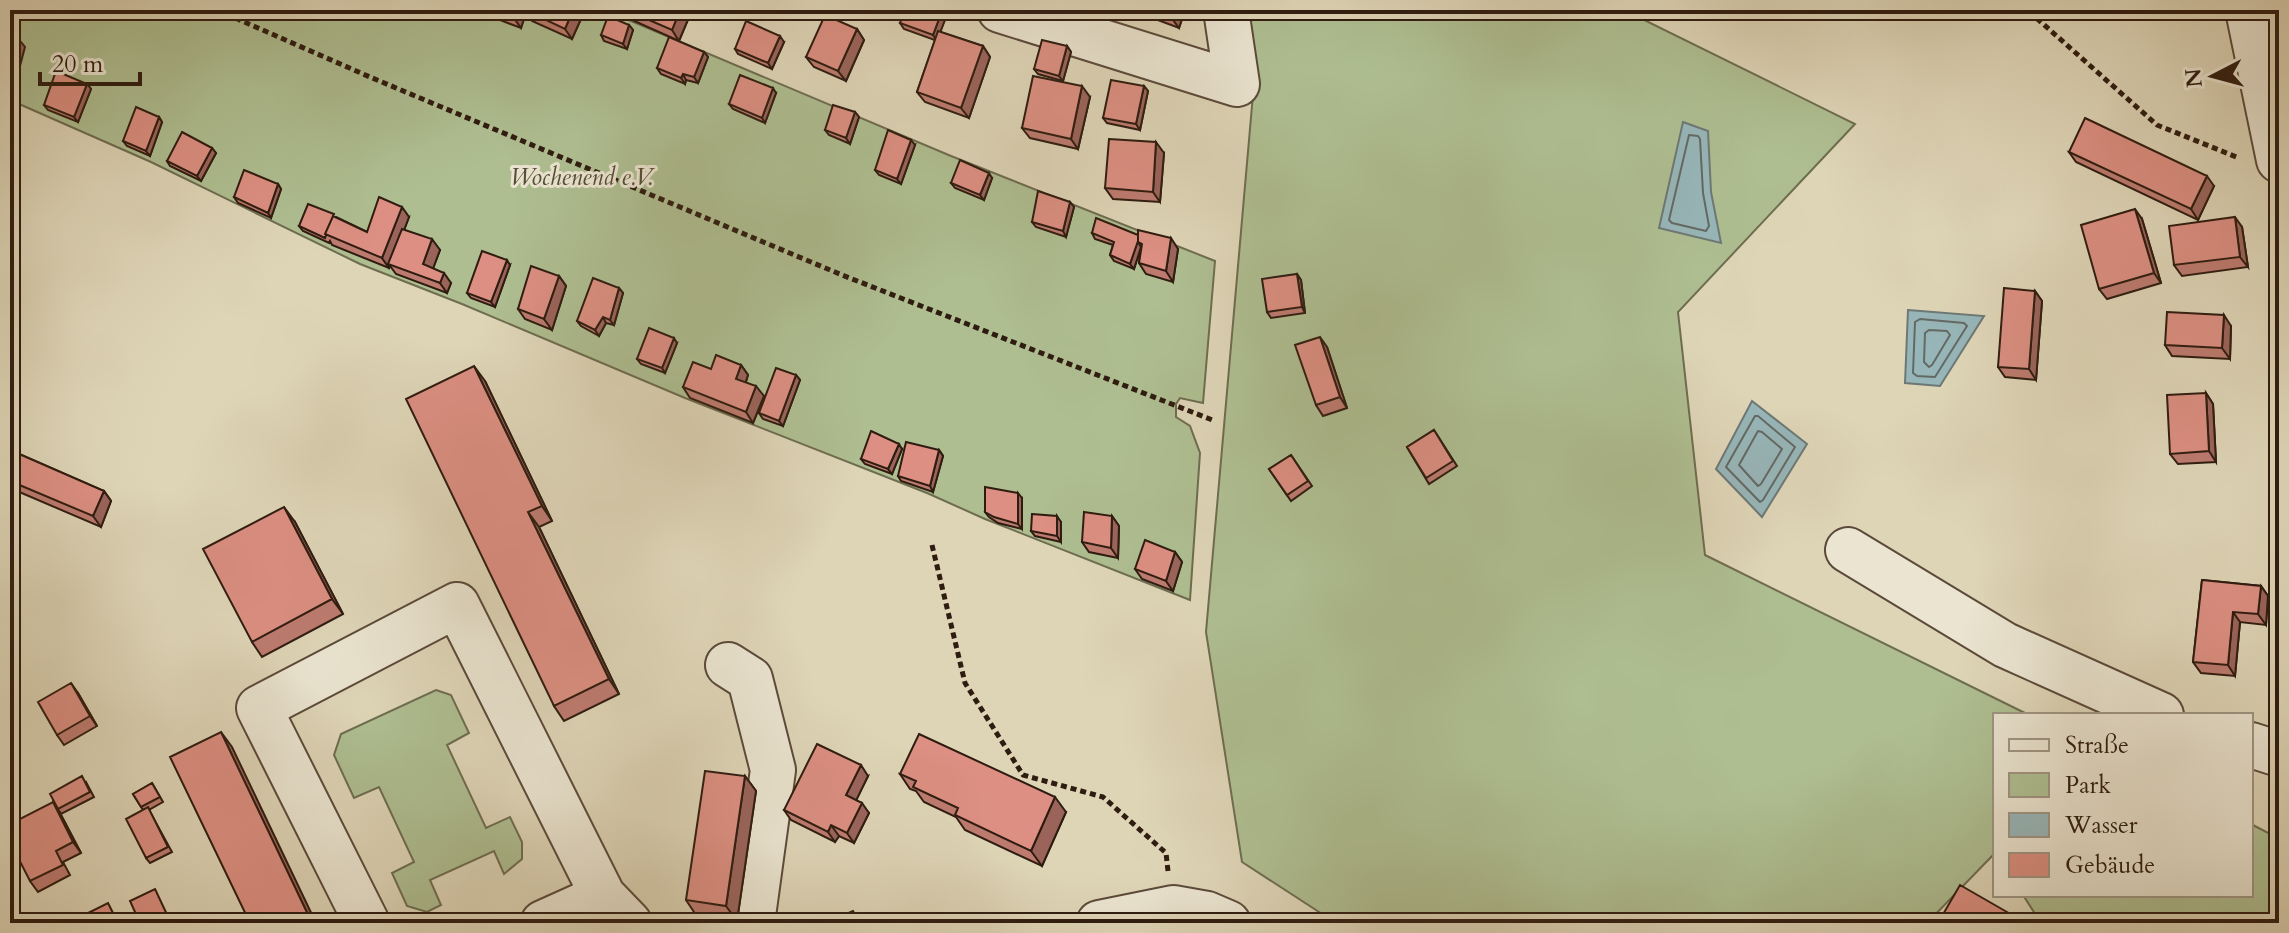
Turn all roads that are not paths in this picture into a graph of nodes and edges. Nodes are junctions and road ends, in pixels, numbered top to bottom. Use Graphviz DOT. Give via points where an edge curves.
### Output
graph roads {
  1 [pos="1000,10"];
  2 [pos="1226,10"];
  3 [pos="2248,10"];
  4 [pos="2265,162"];
  5 [pos="1848,550"];
  6 [pos="728,665"];
  7 [pos="2157,713"];
  8 [pos="2253,746"];
  9 [pos="2279,754"];
  10 [pos="616,910"];
  11 [pos="367,923"];
  12 [pos="543,923"];
  13 [pos="752,923"];
  14 [pos="1099,923"];
  15 [pos="1228,923"];
  1 -- 2 [label="street" via="1237,84"];
  3 -- 4 [label="street"];
  5 -- 7 [label="street" via="2005,645"];
  6 -- 13 [label="street" via="750,679 773,770"];
  8 -- 9 [label="street"];
  10 -- 11 [label="street" via="457,605 259,708"];
  10 -- 12 [label="street"];
  14 -- 15 [label="street" via="1173,908"];
}
